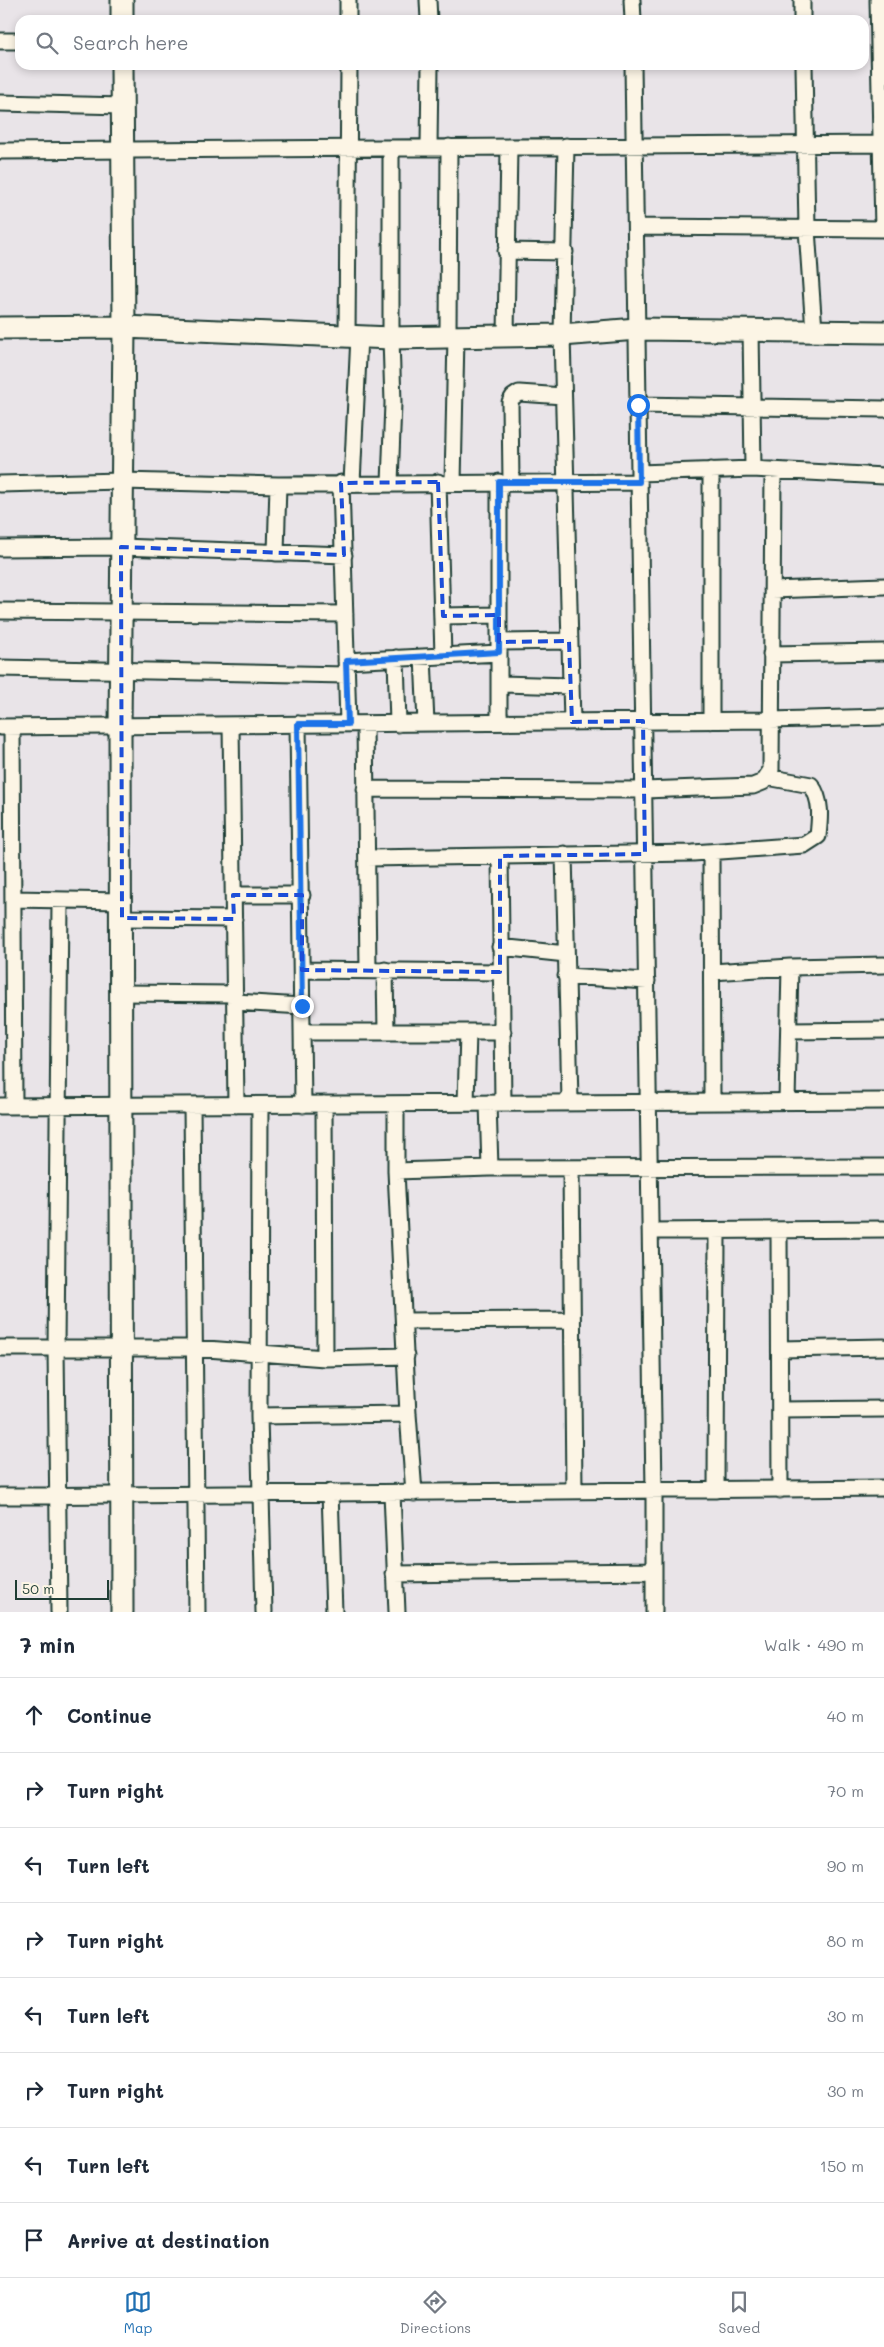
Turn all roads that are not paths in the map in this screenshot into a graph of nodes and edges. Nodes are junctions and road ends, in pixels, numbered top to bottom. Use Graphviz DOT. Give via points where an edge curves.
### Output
graph roads {
  1 [pos="122,0"];
  2 [pos="348,0"];
  3 [pos="428,0"];
  4 [pos="632,0"];
  5 [pos="802,0"];
  6 [pos="878,0"];
  7 [pos="122,15"];
  8 [pos="348,15"];
  9 [pos="429,15"];
  10 [pos="632,15"];
  11 [pos="802,15"];
  12 [pos="0,41"];
  13 [pos="15,41"];
  14 [pos="882,60"];
  15 [pos="122,70"];
  16 [pos="349,70"];
  17 [pos="430,70"];
  18 [pos="633,70"];
  19 [pos="804,70"];
  20 [pos="0,103"];
  21 [pos="123,106"];
  22 [pos="806,144"];
  23 [pos="883,144"];
  24 [pos="634,145"];
  25 [pos="566,146"];
  26 [pos="450,147"];
  27 [pos="509,147"];
  28 [pos="350,148"];
  29 [pos="391,148"];
  30 [pos="429,148"];
  31 [pos="123,150"];
  32 [pos="0,151"];
  33 [pos="636,227"];
  34 [pos="807,229"];
  35 [pos="884,229"];
  36 [pos="506,251"];
  37 [pos="565,252"];
  38 [pos="124,327"];
  39 [pos="0,328"];
  40 [pos="637,329"];
  41 [pos="751,329"];
  42 [pos="814,331"];
  43 [pos="884,332"];
  44 [pos="562,335"];
  45 [pos="353,336"];
  46 [pos="452,336"];
  47 [pos="506,336"];
  48 [pos="390,338"];
  49 [pos="564,396"];
  50 [pos="638,405"];
  51 [pos="753,407"];
  52 [pos="884,408"];
  53 [pos="754,469"];
  54 [pos="711,470"];
  55 [pos="773,470"];
  56 [pos="884,476"];
  57 [pos="639,477"];
  58 [pos="122,481"];
  59 [pos="390,482"];
  60 [pos="438,482"];
  61 [pos="505,482"];
  62 [pos="564,482"];
  63 [pos="347,483"];
  64 [pos="453,483"];
  65 [pos="0,484"];
  66 [pos="278,484"];
  67 [pos="122,547"];
  68 [pos="0,548"];
  69 [pos="276,553"];
  70 [pos="344,555"];
  71 [pos="884,586"];
  72 [pos="772,590"];
  73 [pos="0,610"];
  74 [pos="122,611"];
  75 [pos="345,614"];
  76 [pos="499,615"];
  77 [pos="443,616"];
  78 [pos="569,640"];
  79 [pos="499,647"];
  80 [pos="884,652"];
  81 [pos="771,654"];
  82 [pos="443,656"];
  83 [pos="423,657"];
  84 [pos="396,658"];
  85 [pos="0,668"];
  86 [pos="346,668"];
  87 [pos="121,669"];
  88 [pos="499,684"];
  89 [pos="570,686"];
  90 [pos="424,694"];
  91 [pos="397,695"];
  92 [pos="884,717"];
  93 [pos="770,720"];
  94 [pos="643,721"];
  95 [pos="710,721"];
  96 [pos="499,722"];
  97 [pos="572,722"];
  98 [pos="426,723"];
  99 [pos="298,724"];
  100 [pos="348,724"];
  101 [pos="398,724"];
  102 [pos="231,725"];
  103 [pos="365,725"];
  104 [pos="120,726"];
  105 [pos="6,727"];
  106 [pos="768,777"];
  107 [pos="365,789"];
  108 [pos="644,790"];
  109 [pos="711,852"];
  110 [pos="564,854"];
  111 [pos="644,854"];
  112 [pos="500,856"];
  113 [pos="366,858"];
  114 [pos="6,884"];
  115 [pos="233,895"];
  116 [pos="302,895"];
  117 [pos="12,900"];
  118 [pos="60,901"];
  119 [pos="122,909"];
  120 [pos="234,919"];
  121 [pos="500,947"];
  122 [pos="566,954"];
  123 [pos="884,965"];
  124 [pos="790,967"];
  125 [pos="368,969"];
  126 [pos="302,970"];
  127 [pos="385,970"];
  128 [pos="6,972"];
  129 [pos="500,972"];
  130 [pos="712,972"];
  131 [pos="566,976"];
  132 [pos="647,981"];
  133 [pos="121,993"];
  134 [pos="235,998"];
  135 [pos="302,1006"];
  136 [pos="884,1030"];
  137 [pos="789,1031"];
  138 [pos="302,1032"];
  139 [pos="386,1032"];
  140 [pos="468,1032"];
  141 [pos="503,1032"];
  142 [pos="570,1101"];
  143 [pos="712,1101"];
  144 [pos="788,1101"];
  145 [pos="884,1101"];
  146 [pos="503,1102"];
  147 [pos="466,1103"];
  148 [pos="488,1103"];
  149 [pos="648,1103"];
  150 [pos="324,1104"];
  151 [pos="396,1104"];
  152 [pos="120,1105"];
  153 [pos="192,1105"];
  154 [pos="236,1105"];
  155 [pos="260,1105"];
  156 [pos="303,1105"];
  157 [pos="7,1106"];
  158 [pos="59,1106"];
  159 [pos="884,1167"];
  160 [pos="490,1168"];
  161 [pos="571,1168"];
  162 [pos="649,1168"];
  163 [pos="396,1171"];
  164 [pos="884,1229"];
  165 [pos="780,1230"];
  166 [pos="717,1231"];
  167 [pos="650,1232"];
  168 [pos="571,1320"];
  169 [pos="405,1321"];
  170 [pos="884,1347"];
  171 [pos="0,1348"];
  172 [pos="56,1348"];
  173 [pos="121,1348"];
  174 [pos="194,1348"];
  175 [pos="780,1349"];
  176 [pos="258,1352"];
  177 [pos="406,1356"];
  178 [pos="325,1358"];
  179 [pos="884,1409"];
  180 [pos="780,1410"];
  181 [pos="408,1414"];
  182 [pos="258,1416"];
  183 [pos="884,1488"];
  184 [pos="716,1490"];
  185 [pos="780,1490"];
  186 [pos="654,1491"];
  187 [pos="330,1492"];
  188 [pos="574,1492"];
  189 [pos="262,1493"];
  190 [pos="392,1493"];
  191 [pos="414,1493"];
  192 [pos="196,1494"];
  193 [pos="121,1495"];
  194 [pos="0,1496"];
  195 [pos="57,1496"];
  196 [pos="653,1571"];
  197 [pos="394,1574"];
  198 [pos="59,1612"];
  199 [pos="122,1612"];
  200 [pos="197,1612"];
  201 [pos="264,1612"];
  202 [pos="334,1612"];
  203 [pos="396,1612"];
  204 [pos="654,1612"];
  1 -- 7 [label="street"];
  2 -- 8 [label="street"];
  3 -- 9 [label="street"];
  4 -- 10 [label="street"];
  5 -- 11 [label="street"];
  6 -- 14 [label="street"];
  12 -- 13 [label="street"];
  14 -- 23 [label="street"];
  15 -- 21 [label="street"];
  16 -- 28 [label="street"];
  17 -- 30 [label="street"];
  18 -- 24 [label="street"];
  19 -- 22 [label="street"];
  20 -- 21 [label="street"];
  21 -- 31 [label="street"];
  22 -- 23 [label="street"];
  22 -- 24 [label="street"];
  22 -- 34 [label="street"];
  23 -- 35 [label="street"];
  24 -- 25 [label="street"];
  24 -- 33 [label="street"];
  25 -- 27 [label="street"];
  25 -- 37 [label="street"];
  26 -- 27 [label="street"];
  26 -- 30 [label="street"];
  26 -- 46 [label="street"];
  27 -- 36 [label="street"];
  28 -- 29 [label="street"];
  28 -- 31 [label="street"];
  28 -- 45 [label="street"];
  29 -- 30 [label="street"];
  29 -- 48 [label="street"];
  31 -- 32 [label="street"];
  31 -- 38 [label="street"];
  33 -- 34 [label="street"];
  33 -- 40 [label="street"];
  34 -- 35 [label="street"];
  34 -- 42 [label="street"];
  36 -- 37 [label="street"];
  36 -- 47 [label="street"];
  37 -- 44 [label="street"];
  38 -- 39 [label="street"];
  38 -- 45 [label="street"];
  38 -- 58 [label="street"];
  40 -- 41 [label="street"];
  40 -- 44 [label="street"];
  40 -- 50 [label="street"];
  41 -- 42 [label="street"];
  41 -- 51 [label="street"];
  42 -- 43 [label="street"];
  44 -- 47 [label="street"];
  44 -- 49 [label="street"];
  45 -- 48 [label="street"];
  45 -- 63 [label="street"];
  46 -- 47 [label="street"];
  46 -- 48 [label="street"];
  46 -- 64 [label="street"];
  48 -- 59 [label="street" via="393,403"];
  49 -- 61 [label="street" via="519,393 513,396"];
  49 -- 62 [label="street"];
  50 -- 51 [label="street"];
  50 -- 57 [label="street"];
  51 -- 52 [label="street"];
  51 -- 53 [label="street"];
  53 -- 54 [label="street"];
  53 -- 55 [label="street"];
  54 -- 57 [label="street"];
  54 -- 95 [label="street"];
  55 -- 56 [label="street"];
  55 -- 72 [label="street"];
  57 -- 62 [label="street"];
  57 -- 94 [label="street"];
  58 -- 65 [label="street"];
  58 -- 66 [label="street"];
  58 -- 67 [label="street"];
  59 -- 60 [label="street"];
  59 -- 63 [label="street"];
  60 -- 64 [label="street"];
  60 -- 77 [label="street"];
  61 -- 62 [label="street"];
  61 -- 64 [label="street"];
  61 -- 76 [label="street"];
  62 -- 78 [label="street"];
  63 -- 66 [label="street"];
  63 -- 70 [label="street"];
  66 -- 69 [label="street"];
  67 -- 68 [label="street"];
  67 -- 69 [label="street"];
  67 -- 74 [label="street"];
  69 -- 70 [label="street"];
  70 -- 75 [label="street"];
  71 -- 72 [label="street"];
  72 -- 81 [label="street"];
  73 -- 74 [label="street"];
  74 -- 75 [label="street"];
  74 -- 87 [label="street"];
  75 -- 86 [label="street"];
  76 -- 77 [label="street"];
  76 -- 79 [label="street"];
  77 -- 82 [label="street"];
  78 -- 79 [label="street"];
  78 -- 89 [label="street"];
  79 -- 82 [label="street"];
  79 -- 88 [label="street"];
  80 -- 81 [label="street"];
  81 -- 93 [label="street"];
  82 -- 83 [label="street"];
  83 -- 84 [label="street"];
  83 -- 90 [label="street"];
  84 -- 86 [label="street"];
  84 -- 91 [label="street"];
  85 -- 87 [label="street"];
  86 -- 87 [label="street"];
  86 -- 100 [label="street"];
  87 -- 104 [label="street"];
  88 -- 89 [label="street"];
  88 -- 96 [label="street"];
  89 -- 97 [label="street"];
  90 -- 91 [label="street"];
  90 -- 98 [label="street"];
  91 -- 101 [label="street"];
  92 -- 93 [label="street"];
  93 -- 95 [label="street"];
  93 -- 106 [label="street" via="771,770"];
  94 -- 95 [label="street"];
  94 -- 97 [label="street"];
  94 -- 108 [label="street"];
  96 -- 97 [label="street"];
  96 -- 98 [label="street"];
  98 -- 101 [label="street"];
  99 -- 100 [label="street"];
  99 -- 102 [label="street"];
  99 -- 116 [label="street"];
  100 -- 103 [label="street"];
  101 -- 103 [label="street"];
  102 -- 104 [label="street"];
  102 -- 115 [label="street"];
  103 -- 107 [label="street"];
  104 -- 105 [label="street"];
  104 -- 119 [label="street"];
  105 -- 114 [label="street"];
  106 -- 108 [label="street" via="753,786"];
  106 -- 109 [label="street" via="810,785 818,794 818,836 804,845"];
  107 -- 108 [label="street"];
  107 -- 113 [label="street"];
  108 -- 111 [label="street"];
  109 -- 111 [label="street"];
  109 -- 130 [label="street"];
  110 -- 111 [label="street"];
  110 -- 112 [label="street"];
  110 -- 122 [label="street"];
  111 -- 132 [label="street"];
  112 -- 113 [label="street"];
  112 -- 121 [label="street"];
  113 -- 125 [label="street"];
  114 -- 117 [label="street"];
  115 -- 116 [label="street"];
  115 -- 120 [label="street"];
  116 -- 126 [label="street"];
  117 -- 118 [label="street"];
  117 -- 128 [label="street"];
  118 -- 119 [label="street"];
  118 -- 158 [label="street"];
  119 -- 120 [label="street"];
  119 -- 133 [label="street"];
  120 -- 134 [label="street"];
  121 -- 122 [label="street"];
  121 -- 129 [label="street"];
  122 -- 131 [label="street"];
  123 -- 124 [label="street"];
  124 -- 130 [label="street"];
  124 -- 137 [label="street"];
  125 -- 126 [label="street"];
  125 -- 127 [label="street"];
  126 -- 135 [label="street"];
  127 -- 129 [label="street"];
  127 -- 139 [label="street"];
  128 -- 157 [label="street"];
  129 -- 141 [label="street"];
  130 -- 143 [label="street"];
  131 -- 132 [label="street"];
  131 -- 142 [label="street"];
  132 -- 149 [label="street"];
  133 -- 134 [label="street"];
  133 -- 152 [label="street"];
  134 -- 135 [label="street"];
  134 -- 154 [label="street"];
  135 -- 138 [label="street"];
  136 -- 137 [label="street"];
  137 -- 144 [label="street"];
  138 -- 139 [label="street"];
  138 -- 156 [label="street"];
  139 -- 140 [label="street"];
  140 -- 141 [label="street"];
  140 -- 147 [label="street"];
  141 -- 146 [label="street"];
  142 -- 146 [label="street"];
  142 -- 149 [label="street"];
  143 -- 144 [label="street"];
  143 -- 149 [label="street"];
  144 -- 145 [label="street"];
  146 -- 148 [label="street"];
  147 -- 148 [label="street"];
  147 -- 151 [label="street"];
  148 -- 160 [label="street"];
  149 -- 162 [label="street"];
  150 -- 151 [label="street"];
  150 -- 156 [label="street"];
  150 -- 178 [label="street"];
  151 -- 163 [label="street"];
  152 -- 153 [label="street"];
  152 -- 158 [label="street"];
  152 -- 173 [label="street"];
  153 -- 154 [label="street"];
  153 -- 174 [label="street"];
  154 -- 155 [label="street"];
  155 -- 156 [label="street"];
  155 -- 176 [label="street"];
  157 -- 158 [label="street"];
  158 -- 172 [label="street"];
  159 -- 162 [label="street"];
  160 -- 161 [label="street"];
  160 -- 163 [label="street"];
  161 -- 162 [label="street"];
  161 -- 168 [label="street"];
  162 -- 167 [label="street"];
  163 -- 169 [label="street"];
  164 -- 165 [label="street"];
  165 -- 166 [label="street"];
  165 -- 175 [label="street"];
  166 -- 167 [label="street"];
  166 -- 184 [label="street"];
  167 -- 186 [label="street"];
  168 -- 169 [label="street"];
  168 -- 188 [label="street"];
  169 -- 177 [label="street"];
  170 -- 175 [label="street"];
  171 -- 172 [label="street"];
  172 -- 173 [label="street"];
  172 -- 195 [label="street"];
  173 -- 174 [label="street"];
  173 -- 193 [label="street"];
  174 -- 176 [label="street"];
  174 -- 192 [label="street"];
  175 -- 180 [label="street"];
  176 -- 178 [label="street"];
  176 -- 182 [label="street"];
  177 -- 178 [label="street"];
  177 -- 181 [label="street"];
  179 -- 180 [label="street"];
  180 -- 185 [label="street"];
  181 -- 182 [label="street"];
  181 -- 191 [label="street"];
  182 -- 189 [label="street"];
  183 -- 185 [label="street"];
  184 -- 185 [label="street"];
  184 -- 186 [label="street"];
  186 -- 188 [label="street"];
  186 -- 196 [label="street"];
  187 -- 189 [label="street"];
  187 -- 190 [label="street"];
  187 -- 202 [label="street"];
  188 -- 191 [label="street"];
  189 -- 192 [label="street"];
  189 -- 201 [label="street"];
  190 -- 191 [label="street"];
  190 -- 197 [label="street"];
  192 -- 193 [label="street"];
  192 -- 200 [label="street"];
  193 -- 195 [label="street"];
  193 -- 199 [label="street"];
  194 -- 195 [label="street"];
  195 -- 198 [label="street"];
  196 -- 197 [label="street"];
  196 -- 204 [label="street"];
  197 -- 203 [label="street"];
}
